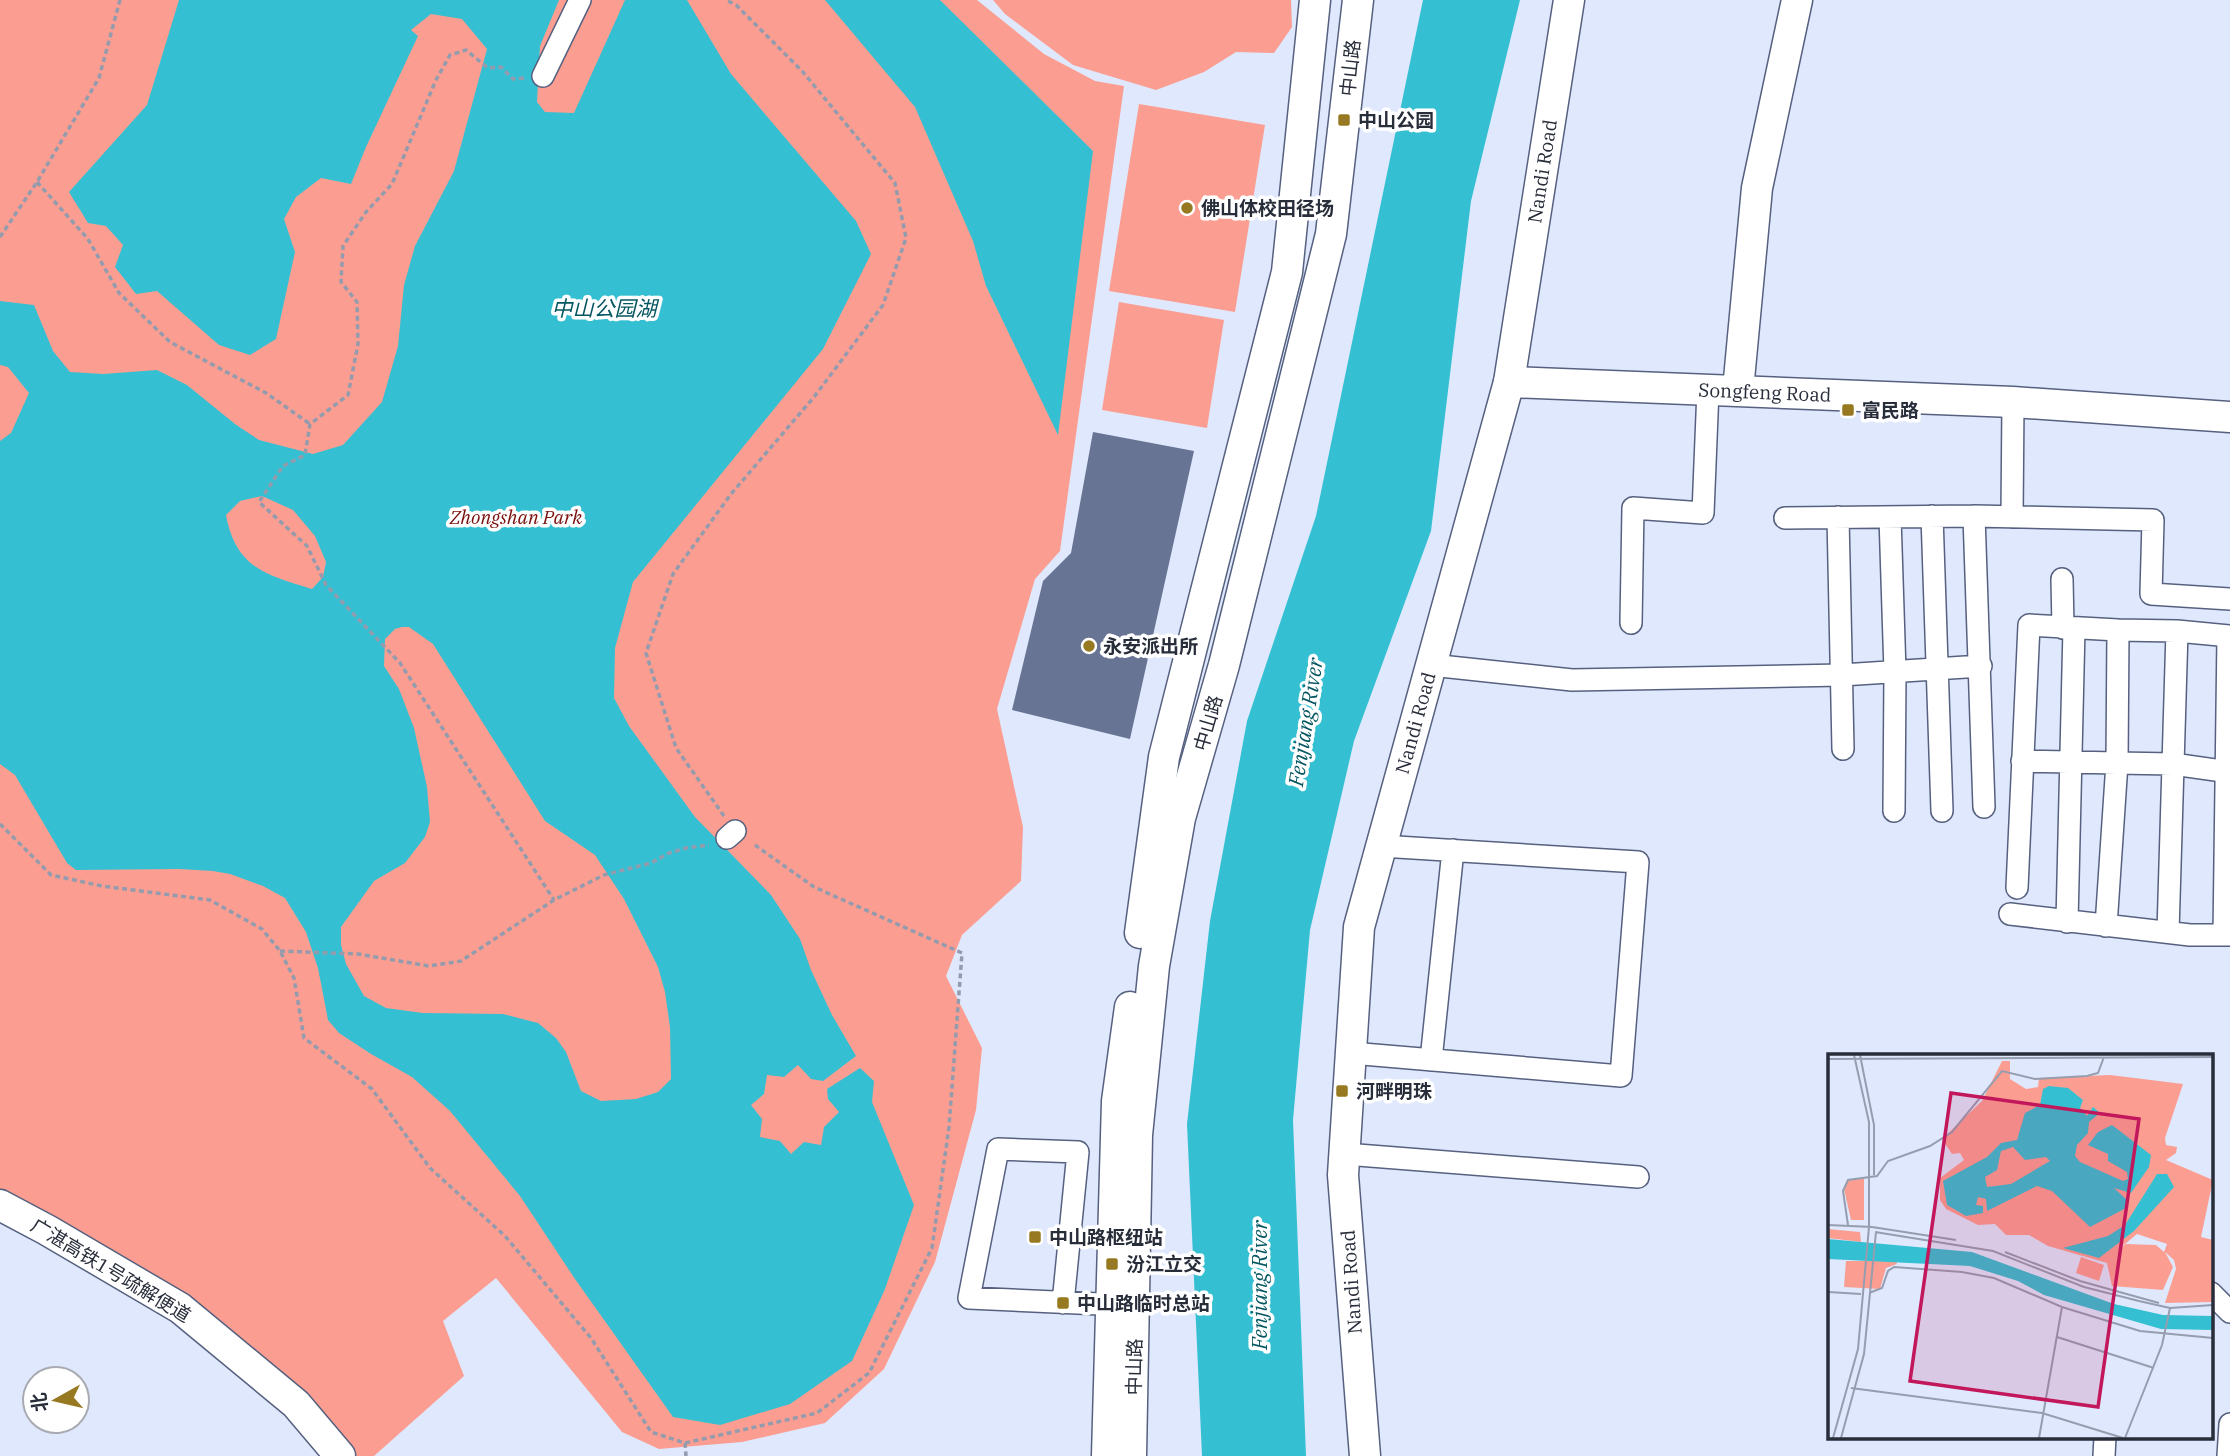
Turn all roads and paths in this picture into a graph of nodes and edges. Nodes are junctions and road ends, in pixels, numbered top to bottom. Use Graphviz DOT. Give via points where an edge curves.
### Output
graph roads {
  1 [pos="120,0"];
  2 [pos="580,0"];
  3 [pos="726,0"];
  4 [pos="1315,0"];
  5 [pos="1358,0"];
  6 [pos="1569,0"];
  7 [pos="1797,0"];
  8 [pos="543,76"];
  9 [pos="37,182"];
  10 [pos="0,237"];
  11 [pos="1508,382"];
  12 [pos="1708,390"];
  13 [pos="1738,390"];
  14 [pos="2013,402"];
  15 [pos="2230,417"];
  16 [pos="310,424"];
  17 [pos="1890,516"];
  18 [pos="1931,516"];
  19 [pos="1974,516"];
  20 [pos="1838,517"];
  21 [pos="2012,517"];
  22 [pos="1785,518"];
  23 [pos="2062,579"];
  24 [pos="2230,599"];
  25 [pos="1631,623"];
  26 [pos="2069,628"];
  27 [pos="2118,630"];
  28 [pos="2176,631"];
  29 [pos="2229,636"];
  30 [pos="1431,665"];
  31 [pos="1981,666"];
  32 [pos="1936,669"];
  33 [pos="1895,672"];
  34 [pos="1842,675"];
  35 [pos="1843,749"];
  36 [pos="2022,761"];
  37 [pos="2071,762"];
  38 [pos="2117,763"];
  39 [pos="2173,764"];
  40 [pos="2227,772"];
  41 [pos="1984,807"];
  42 [pos="1894,811"];
  43 [pos="1942,811"];
  44 [pos="0,824"];
  45 [pos="731,834"];
  46 [pos="1381,846"];
  47 [pos="1453,850"];
  48 [pos="2017,888"];
  49 [pos="554,900"];
  50 [pos="2010,914"];
  51 [pos="2067,922"];
  52 [pos="2106,926"];
  53 [pos="2168,932"];
  54 [pos="2227,935"];
  55 [pos="280,951"];
  56 [pos="1351,1053"];
  57 [pos="1431,1060"];
  58 [pos="1345,1154"];
  59 [pos="1638,1177"];
  60 [pos="0,1205"];
  61 [pos="2212,1294"];
  62 [pos="1063,1303"];
  63 [pos="1123,1305"];
  64 [pos="2230,1312"];
  65 [pos="2230,1424"];
  66 [pos="2105,1438"];
  67 [pos="685,1443"];
  68 [pos="340,1456"];
  69 [pos="686,1456"];
  70 [pos="1107,1456"];
  71 [pos="1131,1456"];
  72 [pos="1365,1456"];
  73 [pos="2104,1456"];
  74 [pos="2228,1456"];
  1 -- 9 [label="path" via="99,78"];
  2 -- 8 [label="street"];
  3 -- 45 [label="path" via="802,71 895,183 906,238 883,305 814,397 731,494 673,575 646,653 676,748"];
  4 -- 63 [label="street, 中山路" via="1287,272 1164,757 1117,1101"];
  5 -- 63 [label="street, 中山路" via="1331,234 1224,665 1181,818 1154,966"];
  6 -- 11 [label="street, Nandi Road"];
  7 -- 13 [label="street" via="1757,188"];
  8 -- 16 [label="path" via="513,79 501,66 488,68 466,50 450,55 392,184 343,246 341,282 357,302 358,344 348,395"];
  9 -- 10 [label="path"];
  9 -- 16 [label="path" via="88,239 119,293 170,342 266,393"];
  11 -- 12 [label="street, Songfeng Road"];
  11 -- 30 [label="street, Nandi Road"];
  12 -- 13 [label="street, Songfeng Road"];
  12 -- 25 [label="street" via="1703,513 1633,508"];
  13 -- 14 [label="street, Songfeng Road"];
  14 -- 15 [label="street, Songfeng Road"];
  14 -- 21 [label="street"];
  16 -- 49 [label="path" via="304,455 283,466 259,502 307,545 326,585 400,663"];
  17 -- 18 [label="street"];
  17 -- 20 [label="street"];
  17 -- 33 [label="street"];
  18 -- 19 [label="street"];
  18 -- 32 [label="street"];
  19 -- 21 [label="street"];
  19 -- 31 [label="street"];
  20 -- 22 [label="street"];
  20 -- 34 [label="street"];
  21 -- 24 [label="street" via="2153,520 2151,594"];
  23 -- 26 [label="street"];
  26 -- 27 [label="street"];
  26 -- 36 [label="street" via="2029,625"];
  26 -- 37 [label="street"];
  27 -- 28 [label="street"];
  27 -- 38 [label="street"];
  28 -- 29 [label="street"];
  28 -- 39 [label="street"];
  29 -- 40 [label="street"];
  30 -- 34 [label="street" via="1572,680"];
  30 -- 46 [label="street, Nandi Road"];
  31 -- 32 [label="street"];
  31 -- 41 [label="street"];
  32 -- 33 [label="street"];
  32 -- 43 [label="street"];
  33 -- 34 [label="street"];
  33 -- 42 [label="street"];
  34 -- 35 [label="street"];
  36 -- 37 [label="street"];
  36 -- 48 [label="street"];
  37 -- 38 [label="street"];
  37 -- 51 [label="street"];
  38 -- 39 [label="street"];
  38 -- 52 [label="street"];
  39 -- 40 [label="street"];
  39 -- 53 [label="street"];
  40 -- 54 [label="street"];
  44 -- 55 [label="path" via="51,875 210,900 262,929"];
  45 -- 49 [label="path" via="705,846 604,874"];
  45 -- 67 [label="path" via="814,887 962,953 949,1127 932,1248 869,1373 817,1413"];
  46 -- 47 [label="street"];
  46 -- 56 [label="street, Nandi Road" via="1359,927"];
  47 -- 57 [label="street"];
  47 -- 57 [label="street" via="1638,862 1621,1076"];
  49 -- 55 [label="path" via="461,961 429,966 358,954"];
  50 -- 51 [label="street"];
  51 -- 52 [label="street"];
  52 -- 53 [label="street"];
  53 -- 54 [label="street"];
  55 -- 67 [label="path" via="294,978 304,1038 372,1089 430,1168 505,1236 591,1338 651,1432"];
  56 -- 57 [label="street"];
  56 -- 58 [label="street, Nandi Road"];
  58 -- 59 [label="street"];
  58 -- 72 [label="street, Nandi Road"];
  60 -- 68 [label="street, 广湛高铁1号疏解便道" via="180,1308 296,1404"];
  61 -- 64 [label="street"];
  62 -- 62 [label="street" via="1078,1152 999,1149 969,1298"];
  62 -- 63 [label="street"];
  63 -- 70 [label="street, 中山路"];
  63 -- 71 [label="street, 中山路"];
  65 -- 74 [label="street"];
  66 -- 73 [label="street"];
  67 -- 69 [label="path"];
}
